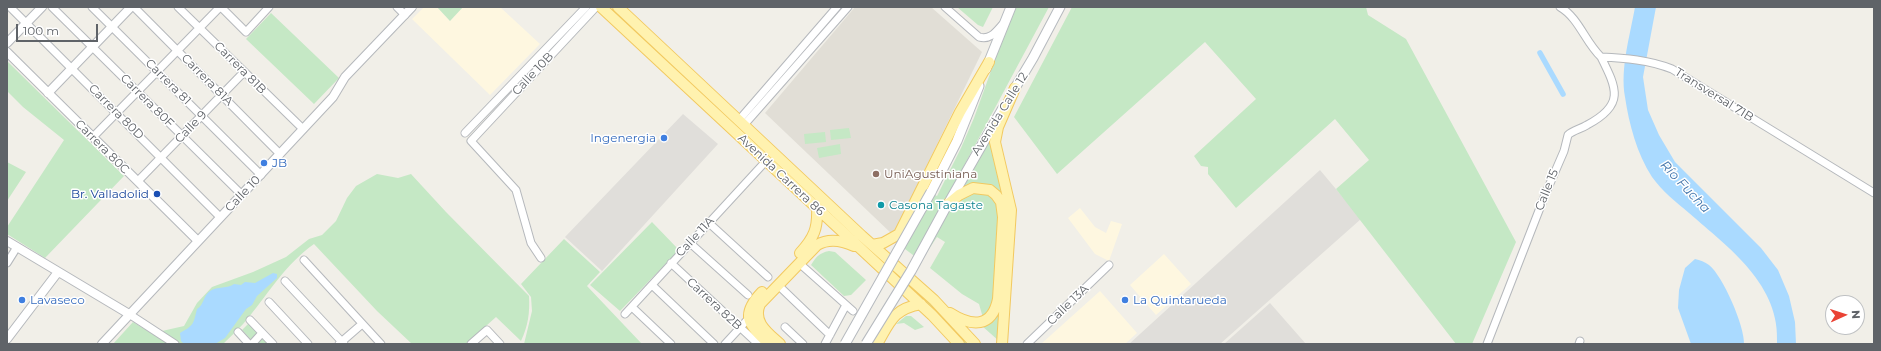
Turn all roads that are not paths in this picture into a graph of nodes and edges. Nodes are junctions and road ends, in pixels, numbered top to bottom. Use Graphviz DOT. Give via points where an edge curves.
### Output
graph roads {
  1 [pos="10,7"];
  2 [pos="42,7"];
  3 [pos="52,7"];
  4 [pos="92,7"];
  5 [pos="132,7"];
  6 [pos="178,7"];
  7 [pos="221,7"];
  8 [pos="397,7"];
  9 [pos="412,7"];
  10 [pos="586,7"];
  11 [pos="596,7"];
  12 [pos="601,7"];
  13 [pos="618,7"];
  14 [pos="837,7"];
  15 [pos="848,7"];
  16 [pos="945,7"];
  17 [pos="1011,7"];
  18 [pos="1060,7"];
  19 [pos="1560,7"];
  20 [pos="265,8"];
  21 [pos="405,15"];
  22 [pos="1006,20"];
  23 [pos="26,23"];
  24 [pos="112,27"];
  25 [pos="200,28"];
  26 [pos="7,43"];
  27 [pos="92,46"];
  28 [pos="178,50"];
  29 [pos="7,52"];
  30 [pos="1601,57"];
  31 [pos="989,62"];
  32 [pos="72,68"];
  33 [pos="158,71"];
  34 [pos="244,72"];
  35 [pos="1015,88"];
  36 [pos="138,91"];
  37 [pos="48,92"];
  38 [pos="222,95"];
  39 [pos="117,113"];
  40 [pos="202,116"];
  41 [pos="742,122"];
  42 [pos="303,129"];
  43 [pos="466,133"];
  44 [pos="182,135"];
  45 [pos="93,137"];
  46 [pos="280,154"];
  47 [pos="161,157"];
  48 [pos="766,161"];
  49 [pos="261,175"];
  50 [pos="138,181"];
  51 [pos="1874,193"];
  52 [pos="242,195"];
  53 [pos="947,205"];
  54 [pos="816,208"];
  55 [pos="220,218"];
  56 [pos="709,223"];
  57 [pos="7,241"];
  58 [pos="198,241"];
  59 [pos="690,243"];
  60 [pos="872,245"];
  61 [pos="17,247"];
  62 [pos="860,249"];
  63 [pos="541,258"];
  64 [pos="304,260"];
  65 [pos="7,263"];
  66 [pos="799,263"];
  67 [pos="671,264"];
  68 [pos="1109,265"];
  69 [pos="58,272"];
  70 [pos="768,277"];
  71 [pos="285,280"];
  72 [pos="652,285"];
  73 [pos="778,285"];
  74 [pos="748,295"];
  75 [pos="269,302"];
  76 [pos="921,304"];
  77 [pos="846,305"];
  78 [pos="632,307"];
  79 [pos="942,307"];
  80 [pos="853,311"];
  81 [pos="129,314"];
  82 [pos="625,314"];
  83 [pos="749,318"];
  84 [pos="250,320"];
  85 [pos="362,324"];
  86 [pos="785,327"];
  87 [pos="740,328"];
  88 [pos="851,331"];
  89 [pos="238,332"];
  90 [pos="262,332"];
  91 [pos="830,335"];
  92 [pos="7,339"];
  93 [pos="341,343"];
  94 [pos="102,344"];
  95 [pos="175,344"];
  96 [pos="250,344"];
  97 [pos="273,344"];
  98 [pos="308,344"];
  99 [pos="381,344"];
  100 [pos="471,344"];
  101 [pos="500,344"];
  102 [pos="671,344"];
  103 [pos="714,344"];
  104 [pos="725,344"];
  105 [pos="758,344"];
  106 [pos="769,344"];
  107 [pos="780,344"];
  108 [pos="803,344"];
  109 [pos="825,344"];
  110 [pos="841,344"];
  111 [pos="845,344"];
  112 [pos="866,344"];
  113 [pos="877,344"];
  114 [pos="959,344"];
  115 [pos="975,344"];
  116 [pos="1002,344"];
  117 [pos="1027,344"];
  118 [pos="1488,344"];
  1 -- 23 [label="street, Carrera 80D"];
  2 -- 23 [label="street"];
  3 -- 27 [label="street, Carrera 80F"];
  4 -- 24 [label="street, Carrera 81"];
  5 -- 24 [label="street"];
  5 -- 28 [label="street, Carrera 81A"];
  6 -- 25 [label="street, Carrera 81B"];
  7 -- 20 [label="street" via="246,32"];
  7 -- 25 [label="street"];
  8 -- 21 [label="street"];
  9 -- 21 [label="street, Calle 10"];
  10 -- 43 [label="street, Calle 10B"];
  11 -- 63 [label="street, Calle 10B" via="471,141 516,190 531,243"];
  12 -- 48 [label="main road, Avenida Carrera 86"];
  13 -- 41 [label="main road, Avenida Carrera 86"];
  14 -- 41 [label="street"];
  15 -- 41 [label="street"];
  16 -- 22 [label="street" via="976,35 983,38 989,38"];
  17 -- 22 [label="main road, Avenida Calle 12"];
  18 -- 35 [label="main road, Avenida Calle 12" via="1034,58"];
  19 -- 30 [label="street" via="1576,22"];
  21 -- 42 [label="street, Calle 10" via="345,78 333,96"];
  22 -- 31 [label="main road, Avenida Calle 12"];
  23 -- 26 [label="street"];
  23 -- 32 [label="street, Carrera 80D"];
  24 -- 27 [label="street"];
  24 -- 33 [label="street, Carrera 81"];
  25 -- 28 [label="street"];
  25 -- 34 [label="street, Carrera 81B"];
  27 -- 32 [label="street"];
  27 -- 36 [label="street, Carrera 80F"];
  28 -- 33 [label="street"];
  28 -- 38 [label="street, Carrera 81A"];
  29 -- 37 [label="street, Carrera 80C"];
  30 -- 51 [label="street, Transversal 71B" via="1623,58 1672,69"];
  30 -- 118 [label="street, Calle 15" via="1614,85 1614,101 1588,125 1568,135"];
  31 -- 60 [label="main road" via="960,112 899,234 883,243"];
  31 -- 88 [label="main road, Avenida Calle 12, bridge" via="931,192"];
  32 -- 37 [label="street"];
  32 -- 39 [label="street, Carrera 80D"];
  33 -- 36 [label="street"];
  33 -- 40 [label="street, Carrera 81"];
  34 -- 38 [label="street, Calle 9"];
  34 -- 42 [label="street, Carrera 81B"];
  35 -- 53 [label="main road, Avenida Calle 12"];
  35 -- 116 [label="main road" via="998,127 995,142 1011,210"];
  36 -- 39 [label="street"];
  36 -- 44 [label="street, Carrera 80F"];
  37 -- 45 [label="street, Carrera 80C"];
  38 -- 40 [label="street, Calle 9"];
  38 -- 46 [label="street, Carrera 81A"];
  39 -- 45 [label="street"];
  39 -- 47 [label="street, Carrera 80D"];
  40 -- 44 [label="street, Calle 9"];
  40 -- 49 [label="street, Carrera 81"];
  41 -- 60 [label="main road, Avenida Carrera 86"];
  42 -- 46 [label="street, Calle 10"];
  44 -- 47 [label="street, Calle 9"];
  44 -- 52 [label="street, Carrera 80F"];
  45 -- 50 [label="street, Carrera 80C"];
  46 -- 49 [label="street, Calle 10"];
  47 -- 50 [label="street, Calle 9"];
  47 -- 55 [label="street, Carrera 80D"];
  48 -- 54 [label="main road, Avenida Carrera 86"];
  48 -- 56 [label="street, Calle 11A"];
  49 -- 52 [label="street, Calle 10"];
  50 -- 58 [label="street, Carrera 80C"];
  52 -- 55 [label="street, Calle 10"];
  53 -- 79 [label="main road" via="966,191 981,188 996,195 1001,202 1003,217 998,299 994,312 986,320 972,323"];
  53 -- 112 [label="main road, Avenida Calle 12, bridge" via="911,271"];
  54 -- 62 [label="main road, Avenida Carrera 86"];
  54 -- 83 [label="main road" via="817,227 813,238 754,300 749,309"];
  55 -- 58 [label="street, Calle 10"];
  56 -- 59 [label="street, Calle 11A"];
  56 -- 70 [label="street"];
  57 -- 61 [label="street"];
  58 -- 81 [label="street, Calle 10"];
  59 -- 67 [label="street, Calle 11A"];
  59 -- 74 [label="street"];
  60 -- 79 [label="main road, Avenida Carrera 86"];
  61 -- 65 [label="street"];
  61 -- 69 [label="street"];
  62 -- 66 [label="main road" via="828,240 817,245"];
  62 -- 76 [label="main road, Avenida Carrera 86"];
  64 -- 85 [label="street"];
  66 -- 73 [label="main road"];
  66 -- 77 [label="street"];
  67 -- 72 [label="street, Calle 11A"];
  67 -- 87 [label="street, Carrera 82B"];
  68 -- 117 [label="street, Calle 13A"];
  69 -- 81 [label="street"];
  69 -- 92 [label="street"];
  71 -- 93 [label="street"];
  72 -- 78 [label="street, Calle 11A"];
  72 -- 103 [label="street"];
  73 -- 91 [label="street"];
  73 -- 107 [label="main road" via="760,304 757,315 761,325"];
  75 -- 98 [label="street"];
  76 -- 113 [label="main road" via="903,308 895,314"];
  76 -- 114 [label="main road, Avenida Carrera 86"];
  77 -- 80 [label="street"];
  77 -- 91 [label="street"];
  78 -- 82 [label="street, Calle 11A"];
  78 -- 102 [label="street"];
  79 -- 115 [label="main road, Avenida Carrera 86"];
  81 -- 94 [label="street, Calle 10"];
  81 -- 95 [label="street"];
  83 -- 87 [label="street"];
  83 -- 106 [label="main road" via="753,329"];
  84 -- 90 [label="street"];
  85 -- 93 [label="street"];
  85 -- 99 [label="street"];
  86 -- 108 [label="street"];
  87 -- 104 [label="street"];
  87 -- 105 [label="street, Carrera 82B"];
  88 -- 110 [label="main road"];
  88 -- 111 [label="main road, Avenida Calle 12, bridge"];
  89 -- 96 [label="street"];
  90 -- 96 [label="street"];
  90 -- 97 [label="street"];
  91 -- 109 [label="street"];
  100 -- 101 [label="street" via="486,330"];
}
